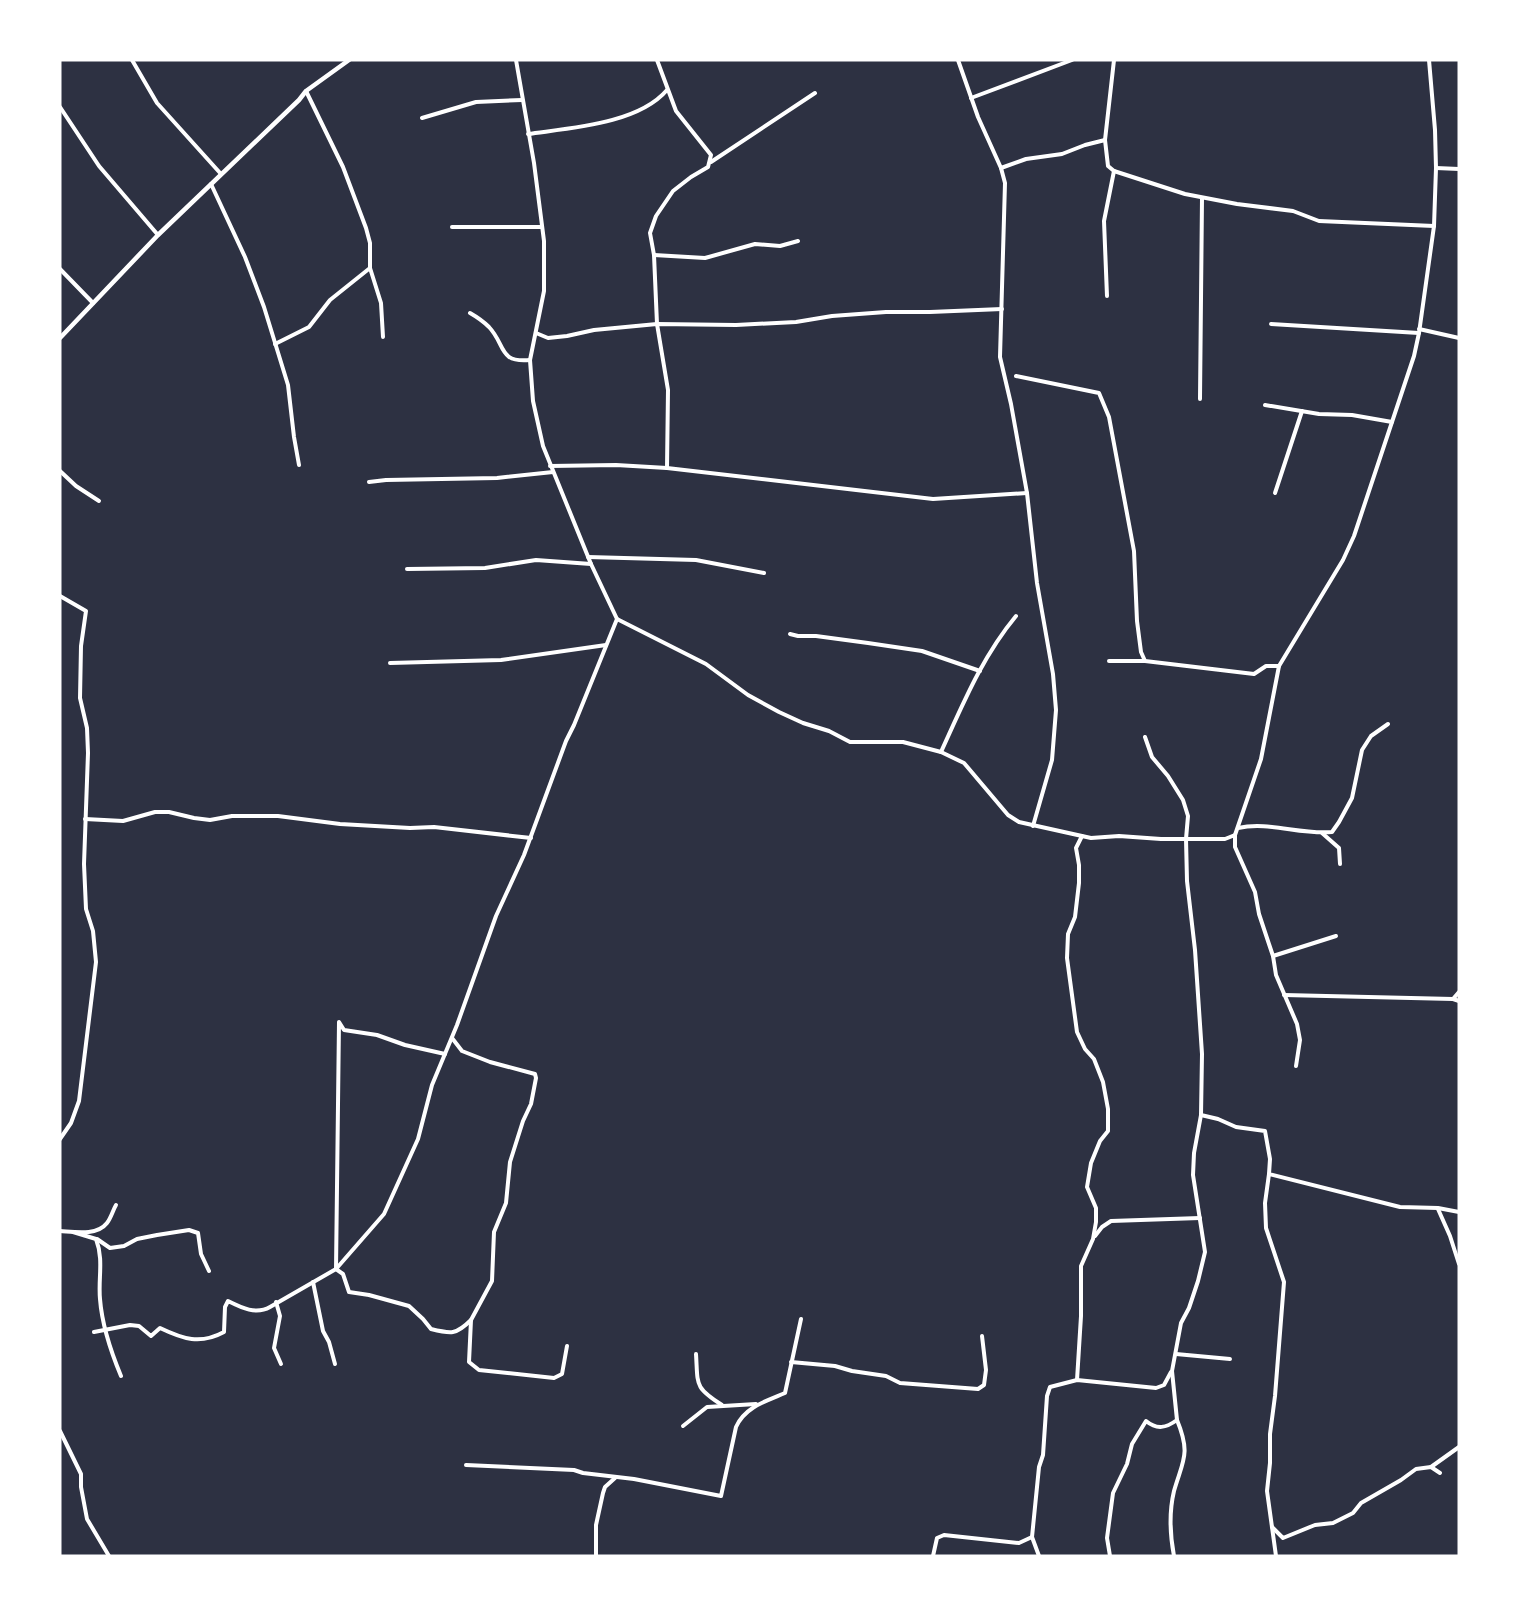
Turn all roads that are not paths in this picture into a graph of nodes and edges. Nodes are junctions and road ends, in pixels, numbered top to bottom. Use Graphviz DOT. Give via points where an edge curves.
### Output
graph roads {
  1 [pos="132,60"];
  2 [pos="349,60"];
  3 [pos="516,60"];
  4 [pos="657,60"];
  5 [pos="958,60"];
  6 [pos="1072,60"];
  7 [pos="1114,60"];
  8 [pos="1429,60"];
  9 [pos="667,90"];
  10 [pos="306,91"];
  11 [pos="815,93"];
  12 [pos="971,98"];
  13 [pos="522,100"];
  14 [pos="60,107"];
  15 [pos="422,118"];
  16 [pos="528,134"];
  17 [pos="1105,140"];
  18 [pos="710,162"];
  19 [pos="1001,168"];
  20 [pos="1436,168"];
  21 [pos="1459,169"];
  22 [pos="1114,171"];
  23 [pos="221,174"];
  24 [pos="211,184"];
  25 [pos="1202,198"];
  26 [pos="1434,226"];
  27 [pos="452,227"];
  28 [pos="542,227"];
  29 [pos="158,236"];
  30 [pos="798,241"];
  31 [pos="654,255"];
  32 [pos="370,268"];
  33 [pos="60,269"];
  34 [pos="1107,296"];
  35 [pos="93,303"];
  36 [pos="1002,309"];
  37 [pos="470,313"];
  38 [pos="657,324"];
  39 [pos="1271,324"];
  40 [pos="1419,331"];
  41 [pos="536,333"];
  42 [pos="60,338"];
  43 [pos="382,338"];
  44 [pos="1459,338"];
  45 [pos="275,344"];
  46 [pos="530,360"];
  47 [pos="1016,376"];
  48 [pos="1200,399"];
  49 [pos="1265,405"];
  50 [pos="1302,411"];
  51 [pos="1392,422"];
  52 [pos="299,465"];
  53 [pos="550,466"];
  54 [pos="667,468"];
  55 [pos="60,471"];
  56 [pos="553,472"];
  57 [pos="369,482"];
  58 [pos="1027,493"];
  59 [pos="1275,493"];
  60 [pos="99,501"];
  61 [pos="588,557"];
  62 [pos="591,564"];
  63 [pos="407,569"];
  64 [pos="764,573"];
  65 [pos="60,596"];
  66 [pos="1016,616"];
  67 [pos="617,619"];
  68 [pos="790,634"];
  69 [pos="606,645"];
  70 [pos="1109,661"];
  71 [pos="1145,662"];
  72 [pos="390,663"];
  73 [pos="1279,666"];
  74 [pos="980,671"];
  75 [pos="1389,724"];
  76 [pos="1145,737"];
  77 [pos="941,752"];
  78 [pos="85,819"];
  79 [pos="1033,826"];
  80 [pos="1237,828"];
  81 [pos="1322,833"];
  82 [pos="1234,835"];
  83 [pos="1082,836"];
  84 [pos="531,838"];
  85 [pos="1186,839"];
  86 [pos="1225,839"];
  87 [pos="1235,847"];
  88 [pos="1340,864"];
  89 [pos="1336,936"];
  90 [pos="1273,956"];
  91 [pos="1459,992"];
  92 [pos="1284,995"];
  93 [pos="1453,999"];
  94 [pos="1459,1001"];
  95 [pos="452,1038"];
  96 [pos="445,1054"];
  97 [pos="1296,1066"];
  98 [pos="1201,1115"];
  99 [pos="60,1139"];
  100 [pos="1269,1174"];
  101 [pos="116,1204"];
  102 [pos="1438,1208"];
  103 [pos="1459,1212"];
  104 [pos="1200,1218"];
  105 [pos="60,1231"];
  106 [pos="73,1232"];
  107 [pos="96,1239"];
  108 [pos="1093,1239"];
  109 [pos="1459,1264"];
  110 [pos="336,1269"];
  111 [pos="209,1271"];
  112 [pos="313,1282"];
  113 [pos="276,1302"];
  114 [pos="801,1319"];
  115 [pos="471,1320"];
  116 [pos="105,1331"];
  117 [pos="94,1332"];
  118 [pos="982,1336"];
  119 [pos="567,1347"];
  120 [pos="696,1354"];
  121 [pos="1176,1354"];
  122 [pos="1230,1359"];
  123 [pos="791,1362"];
  124 [pos="335,1364"];
  125 [pos="281,1365"];
  126 [pos="1172,1371"];
  127 [pos="122,1376"];
  128 [pos="1077,1380"];
  129 [pos="759,1404"];
  130 [pos="723,1405"];
  131 [pos="1177,1420"];
  132 [pos="683,1426"];
  133 [pos="60,1431"];
  134 [pos="1459,1447"];
  135 [pos="466,1465"];
  136 [pos="1431,1467"];
  137 [pos="1440,1473"];
  138 [pos="616,1478"];
  139 [pos="1272,1527"];
  140 [pos="1032,1537"];
  141 [pos="110,1556"];
  142 [pos="596,1556"];
  143 [pos="933,1556"];
  144 [pos="1039,1556"];
  145 [pos="1110,1556"];
  146 [pos="1174,1556"];
  147 [pos="1276,1556"];
  1 -- 23 [label="street" via="157,103"];
  2 -- 10 [label="street"];
  3 -- 13 [label="street"];
  4 -- 9 [label="street"];
  5 -- 12 [label="street"];
  6 -- 12 [label="street"];
  7 -- 17 [label="street"];
  8 -- 20 [label="street"];
  9 -- 16 [label="street" via="624,116"];
  9 -- 18 [label="street" via="676,111 711,155"];
  10 -- 23 [label="street"];
  10 -- 32 [label="street" via="343,167 366,228"];
  11 -- 18 [label="street"];
  12 -- 19 [label="street"];
  13 -- 15 [label="street" via="476,102"];
  13 -- 16 [label="street"];
  14 -- 29 [label="street" via="99,166"];
  16 -- 28 [label="street"];
  17 -- 19 [label="street"];
  17 -- 22 [label="street" via="1108,166"];
  18 -- 31 [label="street" via="681,184 656,216 650,233"];
  19 -- 36 [label="street" via="1005,183"];
  20 -- 21 [label="street"];
  20 -- 26 [label="street"];
  22 -- 25 [label="street"];
  22 -- 34 [label="street" via="1104,221"];
  23 -- 24 [label="street"];
  24 -- 29 [label="street"];
  24 -- 45 [label="street" via="245,257"];
  25 -- 26 [label="street" via="1293,212 1319,221"];
  25 -- 48 [label="street"];
  26 -- 40 [label="street"];
  27 -- 28 [label="street"];
  28 -- 41 [label="street" via="544,291"];
  29 -- 35 [label="street"];
  30 -- 31 [label="street" via="773,247 755,244 705,258"];
  31 -- 38 [label="street"];
  32 -- 43 [label="street" via="381,303"];
  32 -- 45 [label="street" via="330,300 309,327"];
  33 -- 35 [label="street"];
  35 -- 42 [label="street"];
  36 -- 38 [label="street" via="886,312 747,325"];
  36 -- 58 [label="street" via="1000,357"];
  37 -- 46 [label="street" via="490,328 507,357"];
  38 -- 41 [label="street" via="548,338"];
  38 -- 54 [label="street" via="668,390"];
  39 -- 40 [label="street"];
  40 -- 44 [label="street"];
  40 -- 51 [label="street"];
  41 -- 46 [label="street"];
  45 -- 52 [label="street" via="288,385"];
  46 -- 53 [label="street" via="533,401"];
  47 -- 71 [label="street" via="1099,393 1109,417 1133,541 1137,621"];
  49 -- 50 [label="street"];
  50 -- 51 [label="street"];
  50 -- 59 [label="street"];
  51 -- 73 [label="street" via="1343,560"];
  53 -- 54 [label="street"];
  53 -- 56 [label="street"];
  54 -- 58 [label="street" via="933,499"];
  55 -- 60 [label="street"];
  56 -- 57 [label="street"];
  56 -- 61 [label="street"];
  58 -- 79 [label="street" via="1056,710 1052,760"];
  61 -- 62 [label="street"];
  61 -- 64 [label="street" via="696,560"];
  62 -- 63 [label="street" via="536,560 485,568"];
  62 -- 67 [label="street"];
  65 -- 78 [label="street" via="86,611 80,698 87,728"];
  66 -- 74 [label="street" via="999,636"];
  67 -- 69 [label="street"];
  67 -- 77 [label="street" via="706,664 748,695 803,723 850,742 903,742"];
  68 -- 74 [label="street" via="922,651"];
  69 -- 72 [label="street" via="501,660"];
  69 -- 84 [label="street"];
  70 -- 71 [label="street"];
  71 -- 73 [label="street" via="1254,674 1266,666"];
  73 -- 80 [label="street" via="1261,759"];
  74 -- 77 [label="street"];
  75 -- 81 [label="street" via="1371,736 1362,750 1352,798 1340,822 1332,832"];
  76 -- 85 [label="street" via="1152,757 1184,800 1188,816"];
  77 -- 79 [label="street" via="964,763 1008,815"];
  78 -- 84 [label="street" via="123,821 155,812 210,820 278,816"];
  78 -- 99 [label="street" via="86,909 96,962 79,1101"];
  79 -- 83 [label="street"];
  80 -- 81 [label="street" via="1252,825"];
  80 -- 82 [label="street"];
  81 -- 88 [label="street" via="1339,848"];
  82 -- 86 [label="street"];
  82 -- 87 [label="street"];
  83 -- 85 [label="street"];
  83 -- 108 [label="street" via="1076,848 1079,883 1067,958 1077,1032 1094,1059 1108,1109 1108,1131 1091,1163 1087,1187 1096,1208"];
  84 -- 95 [label="street" via="496,916"];
  85 -- 86 [label="street"];
  85 -- 98 [label="street" via="1202,1054"];
  86 -- 87 [label="street"];
  87 -- 90 [label="street" via="1255,891"];
  89 -- 90 [label="street"];
  90 -- 92 [label="street"];
  91 -- 93 [label="street"];
  92 -- 93 [label="street"];
  92 -- 97 [label="street" via="1299,1033"];
  93 -- 94 [label="street"];
  95 -- 96 [label="street"];
  95 -- 115 [label="street" via="462,1051 535,1074 536,1078 510,1162 506,1203 494,1232 492,1281"];
  96 -- 110 [label="street" via="432,1085 418,1139 384,1214"];
  96 -- 110 [label="street" via="344,1030 339,1022"];
  98 -- 100 [label="street" via="1236,1127 1264,1131"];
  98 -- 104 [label="street" via="1193,1175"];
  100 -- 102 [label="street" via="1400,1207"];
  100 -- 139 [label="street" via="1266,1228 1284,1282 1267,1491"];
  101 -- 106 [label="street" via="100,1230"];
  102 -- 103 [label="street"];
  102 -- 109 [label="street"];
  104 -- 108 [label="street" via="1111,1221"];
  104 -- 121 [label="street" via="1205,1252 1181,1323"];
  105 -- 106 [label="street"];
  106 -- 107 [label="street"];
  107 -- 111 [label="street" via="110,1248 189,1230 198,1233"];
  107 -- 116 [label="street"];
  108 -- 128 [label="street" via="1081,1266"];
  110 -- 112 [label="street"];
  110 -- 115 [label="street" via="343,1274 349,1292 408,1306 431,1329 453,1333"];
  112 -- 113 [label="street"];
  112 -- 124 [label="street" via="323,1331"];
  113 -- 116 [label="street" via="254,1312 228,1301 224,1332 208,1340 185,1338 160,1328 151,1336 139,1326 130,1325"];
  113 -- 125 [label="street" via="280,1316 274,1348"];
  114 -- 123 [label="street"];
  115 -- 119 [label="street" via="469,1362 478,1370 554,1378 562,1374"];
  116 -- 117 [label="street"];
  116 -- 127 [label="street"];
  118 -- 123 [label="street" via="986,1370 984,1384 978,1389 900,1383 886,1376 835,1366"];
  120 -- 130 [label="street" via="697,1380 703,1393"];
  121 -- 122 [label="street"];
  121 -- 126 [label="street"];
  123 -- 129 [label="street" via="785,1393"];
  126 -- 128 [label="street" via="1164,1385 1155,1388"];
  126 -- 131 [label="street"];
  128 -- 140 [label="street" via="1050,1387 1047,1396"];
  129 -- 130 [label="street"];
  129 -- 138 [label="street" via="741,1417 736,1427 721,1496"];
  130 -- 132 [label="street" via="707,1407"];
  131 -- 145 [label="street" via="1168,1427 1153,1427 1146,1421 1132,1444 1113,1493 1107,1538"];
  131 -- 146 [label="street" via="1184,1437 1184,1463 1170,1523"];
  133 -- 141 [label="street" via="81,1474 87,1519"];
  134 -- 136 [label="street"];
  135 -- 138 [label="street" via="574,1470"];
  136 -- 137 [label="street"];
  136 -- 139 [label="street" via="1416,1469 1361,1503 1353,1514 1333,1523 1315,1525 1283,1538"];
  138 -- 142 [label="street" via="603,1493 596,1526"];
  139 -- 147 [label="street"];
  140 -- 143 [label="street" via="1019,1543 944,1534 937,1538"];
  140 -- 144 [label="street"];
}
